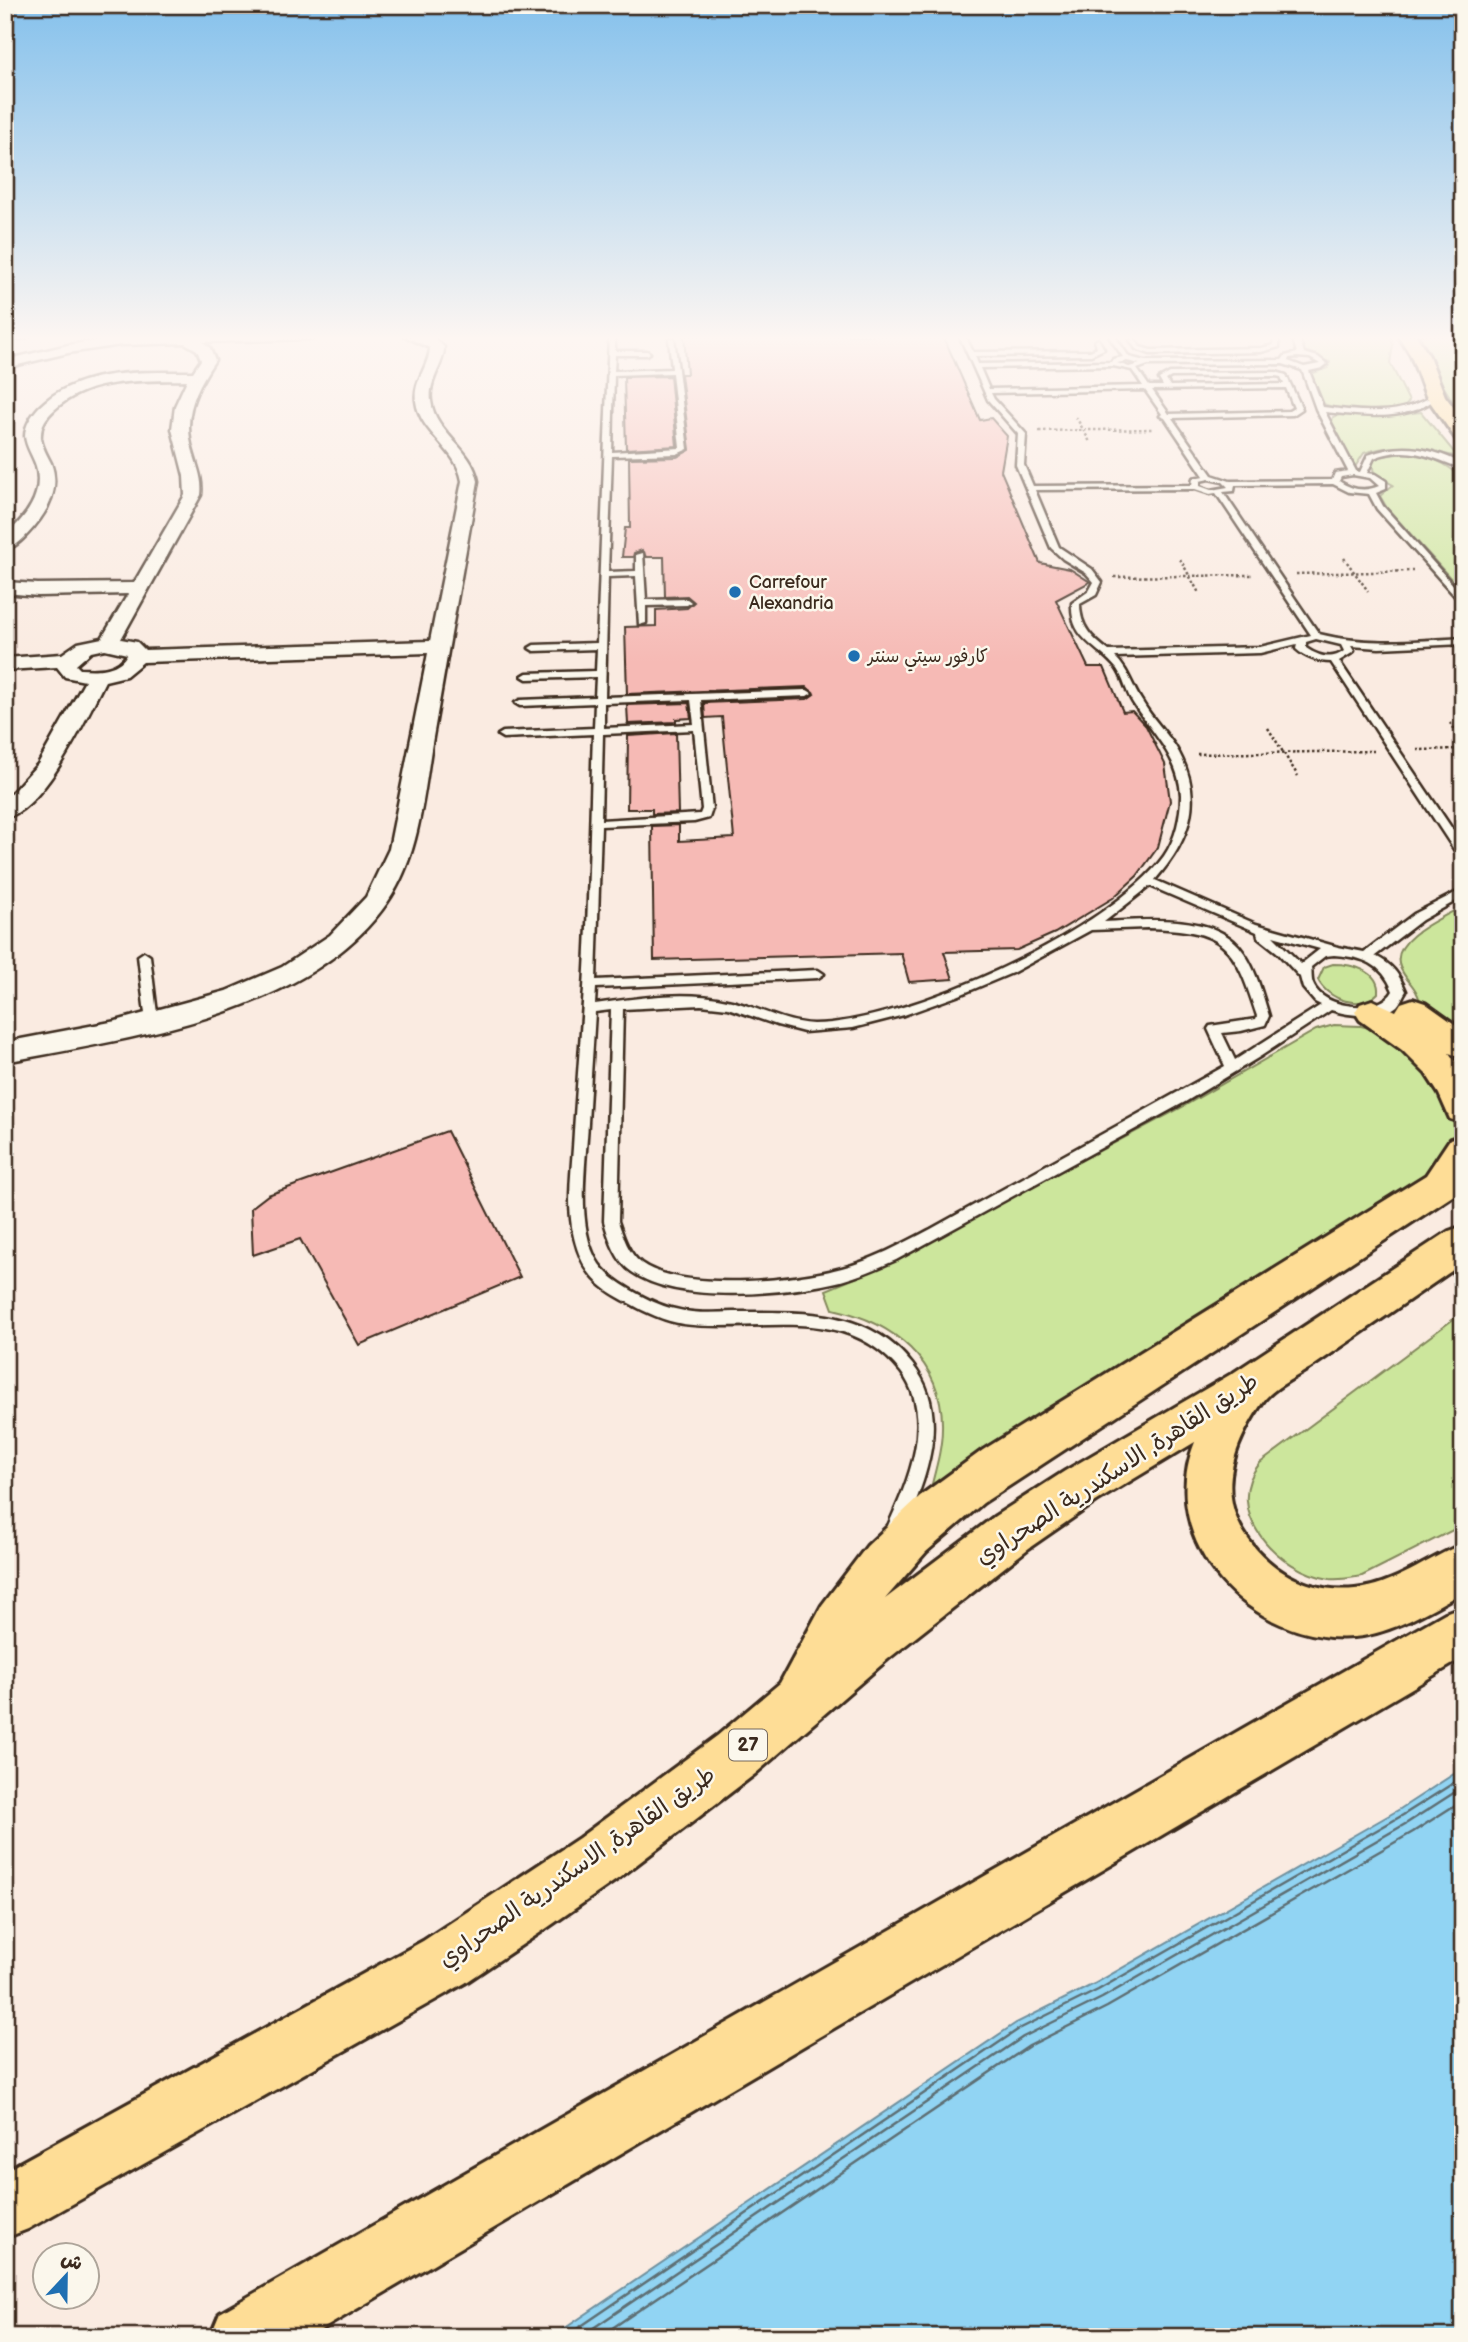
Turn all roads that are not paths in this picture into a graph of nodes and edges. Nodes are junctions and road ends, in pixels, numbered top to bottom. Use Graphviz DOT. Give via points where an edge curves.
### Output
graph roads {
  1 [pos="34,444"];
  2 [pos="183,444"];
  3 [pos="451,444"];
  4 [pos="609,444"];
  5 [pos="682,444"];
  6 [pos="1021,444"];
  7 [pos="1185,444"];
  8 [pos="1341,444"];
  9 [pos="609,454"];
  10 [pos="1463,467"];
  11 [pos="1358,473"];
  12 [pos="1209,477"];
  13 [pos="1335,482"];
  14 [pos="1230,483"];
  15 [pos="1196,486"];
  16 [pos="1030,488"];
  17 [pos="1219,492"];
  18 [pos="1371,492"];
  19 [pos="5,545"];
  20 [pos="640,555"];
  21 [pos="640,573"];
  22 [pos="605,575"];
  23 [pos="5,587"];
  24 [pos="141,588"];
  25 [pos="687,602"];
  26 [pos="1463,602"];
  27 [pos="642,603"];
  28 [pos="642,623"];
  29 [pos="1316,636"];
  30 [pos="1302,640"];
  31 [pos="1463,641"];
  32 [pos="109,643"];
  33 [pos="1344,643"];
  34 [pos="602,646"];
  35 [pos="437,647"];
  36 [pos="534,648"];
  37 [pos="1260,650"];
  38 [pos="1463,650"];
  39 [pos="1105,654"];
  40 [pos="1347,655"];
  41 [pos="137,656"];
  42 [pos="1314,657"];
  43 [pos="1333,659"];
  44 [pos="67,660"];
  45 [pos="5,664"];
  46 [pos="601,674"];
  47 [pos="99,676"];
  48 [pos="527,676"];
  49 [pos="807,693"];
  50 [pos="696,697"];
  51 [pos="600,700"];
  52 [pos="520,703"];
  53 [pos="699,727"];
  54 [pos="599,731"];
  55 [pos="503,735"];
  56 [pos="5,811"];
  57 [pos="596,823"];
  58 [pos="1463,854"];
  59 [pos="1148,881"];
  60 [pos="1463,892"];
  61 [pos="1090,926"];
  62 [pos="1252,927"];
  63 [pos="1348,952"];
  64 [pos="144,956"];
  65 [pos="1366,957"];
  66 [pos="818,974"];
  67 [pos="1303,974"];
  68 [pos="590,984"];
  69 [pos="1331,1004"];
  70 [pos="1385,1004"];
  71 [pos="617,1005"];
  72 [pos="588,1009"];
  73 [pos="152,1022"];
  74 [pos="1463,1046"];
  75 [pos="5,1052"];
  76 [pos="1232,1068"];
  77 [pos="1463,1110"];
  78 [pos="1463,1149"];
  79 [pos="1463,1242"];
  80 [pos="1249,1386"];
  81 [pos="1463,1567"];
  82 [pos="873,1572"];
  83 [pos="1463,1630"];
  84 [pos="797,1705"];
  85 [pos="5,2206"];
  86 [pos="244,2337"];
  1 -- 19 [label="street" via="46,473 45,493 28,524"];
  2 -- 24 [label="street" via="194,477 193,495"];
  3 -- 35 [label="street" via="470,474"];
  4 -- 9 [label="lane"];
  5 -- 9 [label="lane" via="683,450"];
  6 -- 16 [label="lane" via="1018,460"];
  7 -- 12 [label="lane"];
  8 -- 11 [label="lane"];
  9 -- 22 [label="lane"];
  10 -- 11 [label="lane" via="1432,454 1393,449 1371,457"];
  11 -- 13 [label="lane" via="1338,475"];
  11 -- 18 [label="lane" via="1383,483 1380,490"];
  12 -- 14 [label="lane"];
  12 -- 15 [label="lane" via="1196,480"];
  13 -- 14 [label="lane"];
  13 -- 18 [label="lane" via="1346,489"];
  14 -- 17 [label="lane" via="1231,489"];
  15 -- 16 [label="lane"];
  15 -- 17 [label="lane"];
  16 -- 39 [label="lane" via="1057,551 1083,565 1098,582 1093,593 1075,607 1087,639"];
  17 -- 29 [label="lane"];
  18 -- 26 [label="lane"];
  20 -- 21 [label="lane"];
  21 -- 22 [label="lane"];
  21 -- 27 [label="lane"];
  22 -- 34 [label="lane"];
  23 -- 24 [label="street"];
  24 -- 32 [label="street"];
  25 -- 27 [label="lane"];
  27 -- 28 [label="lane"];
  29 -- 30 [label="lane"];
  29 -- 33 [label="lane"];
  30 -- 37 [label="lane"];
  30 -- 42 [label="lane" via="1301,649"];
  31 -- 33 [label="lane"];
  32 -- 41 [label="street" via="130,646"];
  32 -- 44 [label="street" via="85,647"];
  33 -- 40 [label="lane"];
  34 -- 36 [label="lane"];
  34 -- 46 [label="lane"];
  35 -- 41 [label="street"];
  35 -- 73 [label="street" via="401,849 395,869 368,912 314,958 267,985"];
  37 -- 39 [label="lane"];
  37 -- 42 [label="lane"];
  38 -- 40 [label="lane"];
  39 -- 59 [label="lane" via="1123,671 1138,703 1162,732 1175,755 1186,794 1183,826 1169,857"];
  40 -- 43 [label="lane"];
  41 -- 47 [label="street" via="127,667"];
  42 -- 43 [label="lane"];
  43 -- 58 [label="lane"];
  44 -- 45 [label="street"];
  44 -- 47 [label="street" via="72,673"];
  46 -- 48 [label="lane"];
  46 -- 51 [label="lane"];
  47 -- 56 [label="street" via="41,776"];
  49 -- 50 [label="lane"];
  50 -- 51 [label="lane"];
  50 -- 53 [label="lane"];
  51 -- 52 [label="lane"];
  51 -- 54 [label="lane"];
  53 -- 54 [label="lane"];
  53 -- 57 [label="lane" via="705,816"];
  54 -- 55 [label="lane"];
  54 -- 57 [label="lane"];
  57 -- 68 [label="lane"];
  59 -- 61 [label="lane"];
  59 -- 62 [label="lane"];
  60 -- 65 [label="lane" via="1419,917"];
  61 -- 71 [label="lane" via="1055,948 990,977 905,1009 842,1026 813,1028 782,1022 724,1003"];
  61 -- 76 [label="lane" via="1194,928 1227,940 1236,950 1263,1016 1255,1025 1214,1029"];
  62 -- 63 [label="lane"];
  62 -- 67 [label="lane"];
  63 -- 65 [label="lane"];
  63 -- 67 [label="lane" via="1321,953 1305,966"];
  64 -- 73 [label="lane"];
  65 -- 70 [label="lane" via="1389,971 1400,989"];
  66 -- 68 [label="lane"];
  67 -- 69 [label="lane" via="1311,990"];
  68 -- 72 [label="lane"];
  69 -- 70 [label="lane" via="1344,1009"];
  69 -- 76 [label="lane"];
  70 -- 74 [label="highway"];
  70 -- 77 [label="highway" via="1434,1060"];
  71 -- 72 [label="lane"];
  71 -- 76 [label="lane" via="611,1221 617,1241 637,1268 680,1283 769,1287 865,1266 918,1242"];
  72 -- 82 [label="lane" via="577,1200 585,1248 594,1268 626,1294 665,1313 689,1318 831,1322 875,1338 908,1369 919,1389 926,1410 926,1432 913,1487"];
  73 -- 75 [label="street"];
  78 -- 82 [label="highway" via="1440,1185 965,1487 912,1531"];
  79 -- 80 [label="highway, طريق القاهرة, الاسكندرية الصحراوي / 27"];
  80 -- 81 [label="highway, 27" via="1214,1448 1207,1492 1217,1537 1251,1579 1302,1606 1355,1613 1378,1608"];
  80 -- 84 [label="highway, طريق القاهرة, الاسكندرية الصحراوي / 27" via="1012,1532 891,1624"];
  82 -- 84 [label="highway" via="831,1633"];
  83 -- 86 [label="highway"];
  84 -- 85 [label="highway, طريق القاهرة, الاسكندرية الصحراوي / 27" via="599,1858 444,1962"];
}
